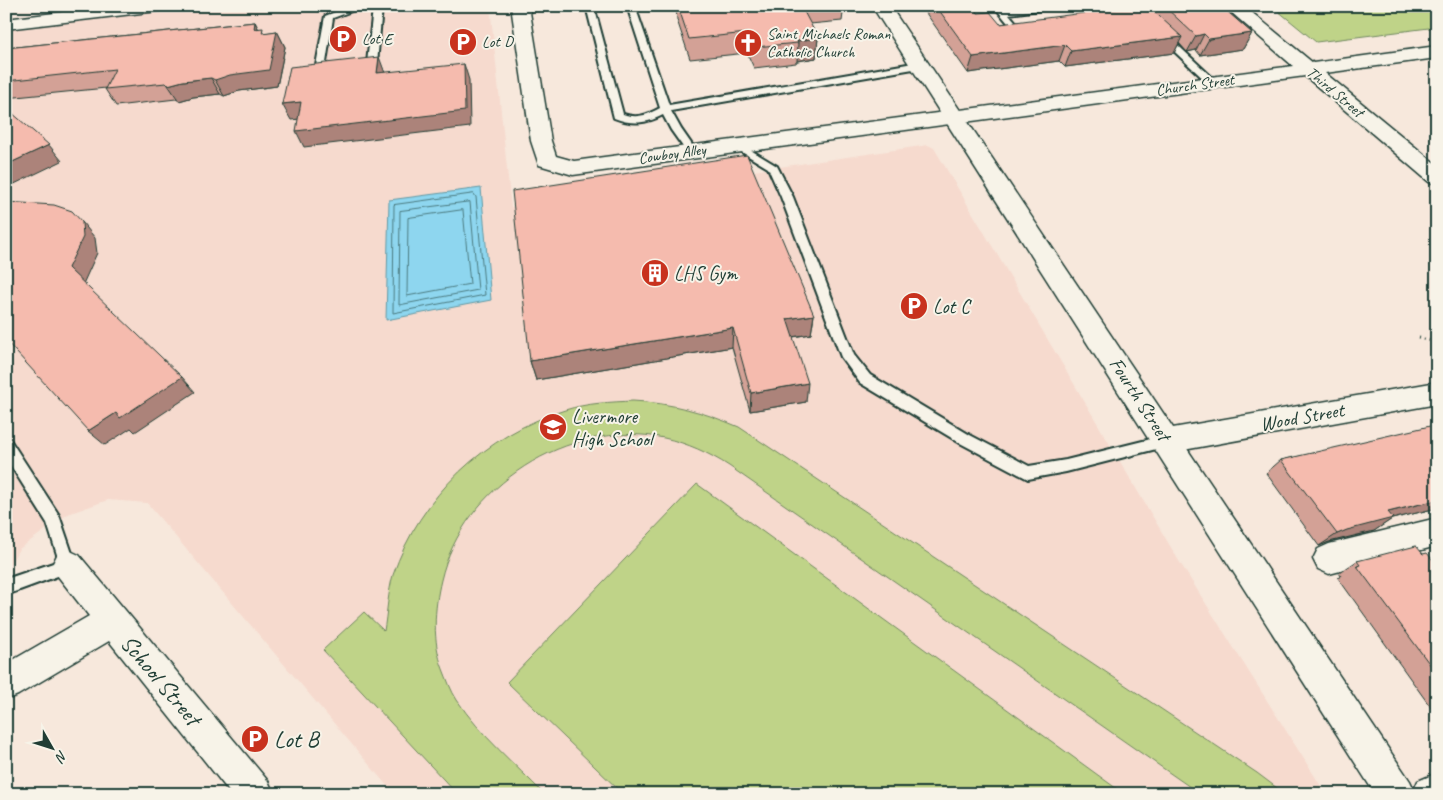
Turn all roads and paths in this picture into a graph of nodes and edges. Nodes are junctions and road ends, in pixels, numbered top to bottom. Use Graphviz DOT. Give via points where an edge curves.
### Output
graph roads {
  1 [pos="158,6"];
  2 [pos="362,6"];
  3 [pos="375,6"];
  4 [pos="520,6"];
  5 [pos="590,6"];
  6 [pos="631,6"];
  7 [pos="880,6"];
  8 [pos="1046,6"];
  9 [pos="1233,6"];
  10 [pos="1000,9"];
  11 [pos="8,21"];
  12 [pos="1153,26"];
  13 [pos="1037,28"];
  14 [pos="1437,52"];
  15 [pos="919,66"];
  16 [pos="1308,69"];
  17 [pos="1213,83"];
  18 [pos="665,109"];
  19 [pos="954,118"];
  20 [pos="739,146"];
  21 [pos="692,152"];
  22 [pos="1437,177"];
  23 [pos="1418,338"];
  24 [pos="1437,342"];
  25 [pos="1437,393"];
  26 [pos="1167,441"];
  27 [pos="7,447"];
  28 [pos="1423,545"];
  29 [pos="1329,559"];
  30 [pos="68,565"];
  31 [pos="6,587"];
  32 [pos="112,621"];
  33 [pos="6,683"];
  34 [pos="1437,792"];
  35 [pos="256,794"];
  36 [pos="1397,794"];
  37 [pos="1431,794"];
  1 -- 11 [label="street"];
  2 -- 3 [label="lane" via="329,16 320,71 336,73 372,64 378,7"];
  4 -- 21 [label="street, Cowboy Alley" via="547,160 573,168"];
  5 -- 18 [label="lane" via="618,116 630,121 649,119"];
  6 -- 18 [label="lane"];
  7 -- 15 [label="street, Fourth Street"];
  8 -- 10 [label="lane"];
  9 -- 16 [label="street, Third Street"];
  10 -- 13 [label="lane" via="1019,30"];
  12 -- 17 [label="lane"];
  14 -- 16 [label="street, Church Street"];
  15 -- 18 [label="lane"];
  15 -- 19 [label="street, Fourth Street"];
  16 -- 17 [label="street, Church Street"];
  16 -- 22 [label="street, Third Street"];
  17 -- 19 [label="street, Church Street"];
  18 -- 21 [label="lane"];
  19 -- 20 [label="street, Cowboy Alley"];
  19 -- 26 [label="street, Fourth Street"];
  20 -- 21 [label="street, Cowboy Alley"];
  20 -- 26 [label="lane" via="772,166 848,357 865,379 1028,473"];
  23 -- 24 [label="path"];
  25 -- 26 [label="street, Wood Street"];
  26 -- 36 [label="street, Fourth Street"];
  27 -- 30 [label="lane" via="54,520"];
  28 -- 29 [label="street"];
  30 -- 31 [label="lane"];
  30 -- 32 [label="street, School Street"];
  32 -- 33 [label="street"];
  32 -- 35 [label="street, School Street"];
  34 -- 37 [label="street"];
}
